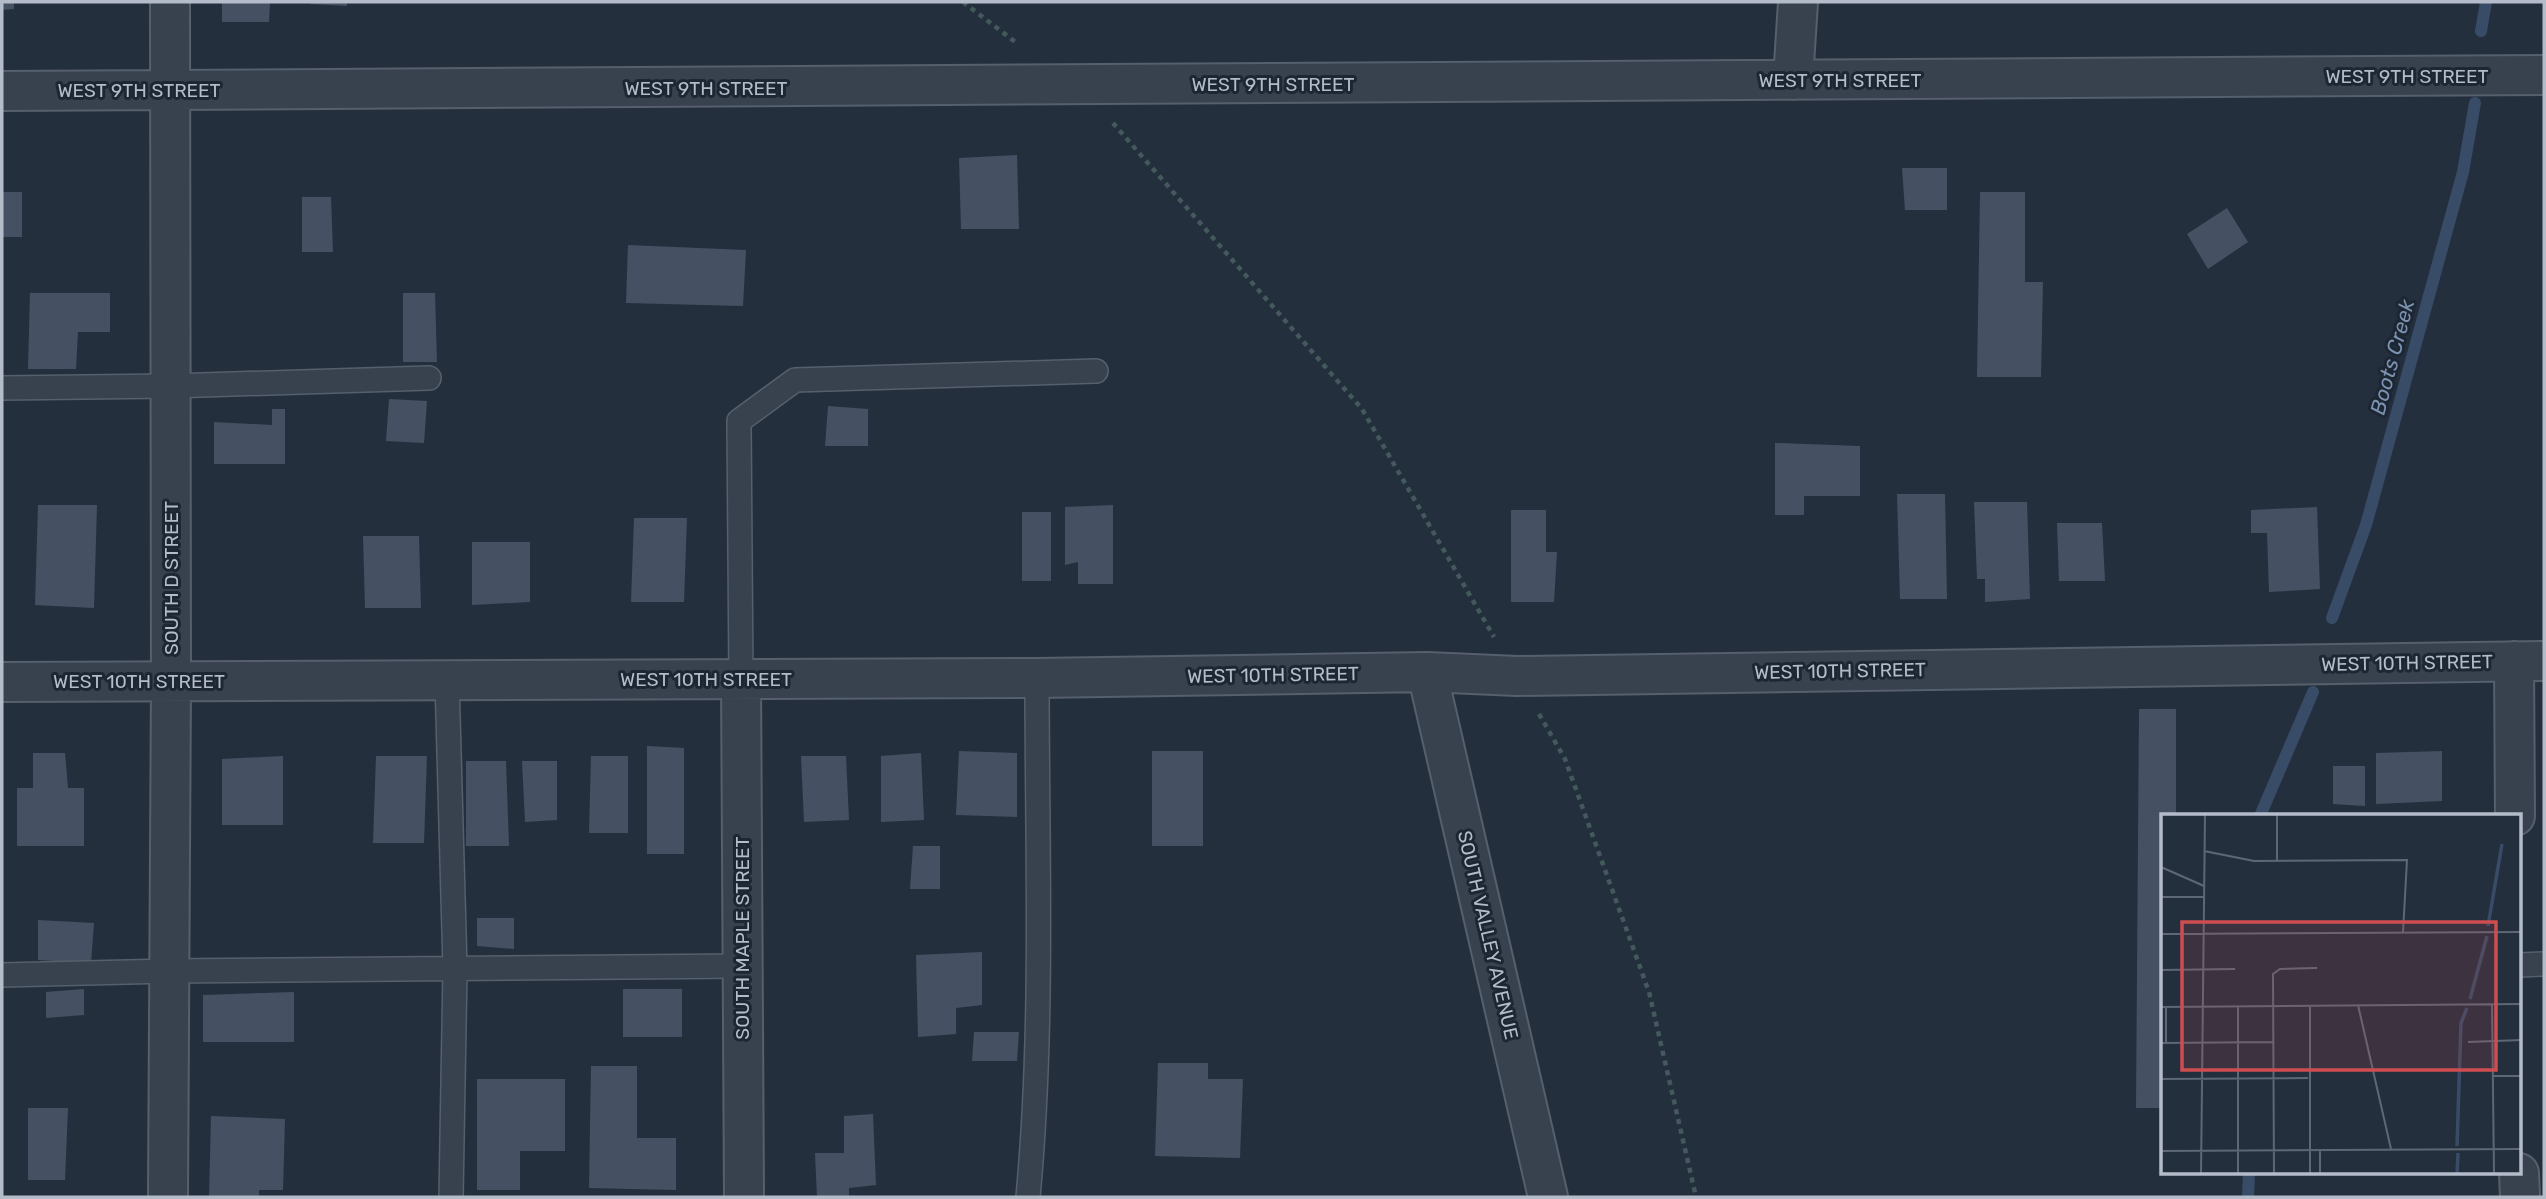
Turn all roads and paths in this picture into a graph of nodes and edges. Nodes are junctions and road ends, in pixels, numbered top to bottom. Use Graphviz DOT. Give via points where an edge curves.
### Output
graph roads {
  1 [pos="170,2"];
  2 [pos="963,2"];
  3 [pos="1798,2"];
  4 [pos="1018,44"];
  5 [pos="2544,75"];
  6 [pos="1793,80"];
  7 [pos="1073,86"];
  8 [pos="169,90"];
  9 [pos="2,91"];
  10 [pos="1096,371"];
  11 [pos="429,379"];
  12 [pos="170,386"];
  13 [pos="2,388"];
  14 [pos="2529,661"];
  15 [pos="1427,672"];
  16 [pos="1517,676"];
  17 [pos="1037,678"];
  18 [pos="741,679"];
  19 [pos="447,680"];
  20 [pos="171,681"];
  21 [pos="2,682"];
  22 [pos="2515,814"];
  23 [pos="2544,964"];
  24 [pos="2522,965"];
  25 [pos="742,966"];
  26 [pos="455,969"];
  27 [pos="170,971"];
  28 [pos="2,975"];
  29 [pos="2519,1174"];
  30 [pos="168,1197"];
  31 [pos="451,1197"];
  32 [pos="744,1197"];
  33 [pos="1028,1197"];
  34 [pos="1548,1197"];
  35 [pos="1696,1197"];
  36 [pos="2519,1197"];
  1 -- 8 [label="street, SOUTH D STREET"];
  2 -- 4 [label="path"];
  3 -- 6 [label="street"];
  5 -- 6 [label="street, WEST 9TH STREET"];
  6 -- 7 [label="street, WEST 9TH STREET"];
  7 -- 8 [label="street, WEST 9TH STREET"];
  7 -- 16 [label="path" via="1097,104 1362,409"];
  8 -- 9 [label="street, WEST 9TH STREET"];
  8 -- 12 [label="street, SOUTH D STREET"];
  10 -- 18 [label="lane" via="795,380 739,421"];
  11 -- 12 [label="lane"];
  12 -- 13 [label="lane"];
  12 -- 20 [label="street, SOUTH D STREET"];
  14 -- 16 [label="street, WEST 10TH STREET"];
  14 -- 22 [label="street"];
  15 -- 16 [label="street, WEST 10TH STREET"];
  15 -- 17 [label="street, WEST 10TH STREET"];
  15 -- 34 [label="street, SOUTH VALLEY AVENUE"];
  16 -- 35 [label="path" via="1565,759 1649,992"];
  17 -- 18 [label="street, WEST 10TH STREET"];
  17 -- 33 [label="lane" via="1037,960"];
  18 -- 19 [label="street, WEST 10TH STREET"];
  18 -- 25 [label="street, SOUTH MAPLE STREET"];
  19 -- 20 [label="street, WEST 10TH STREET"];
  19 -- 26 [label="lane"];
  20 -- 21 [label="street, WEST 10TH STREET"];
  20 -- 27 [label="street, SOUTH D STREET"];
  23 -- 24 [label="lane"];
  25 -- 26 [label="lane"];
  25 -- 32 [label="street, SOUTH MAPLE STREET"];
  26 -- 27 [label="lane"];
  26 -- 31 [label="lane"];
  27 -- 28 [label="lane"];
  27 -- 30 [label="street, SOUTH D STREET"];
  29 -- 36 [label="street"];
}
